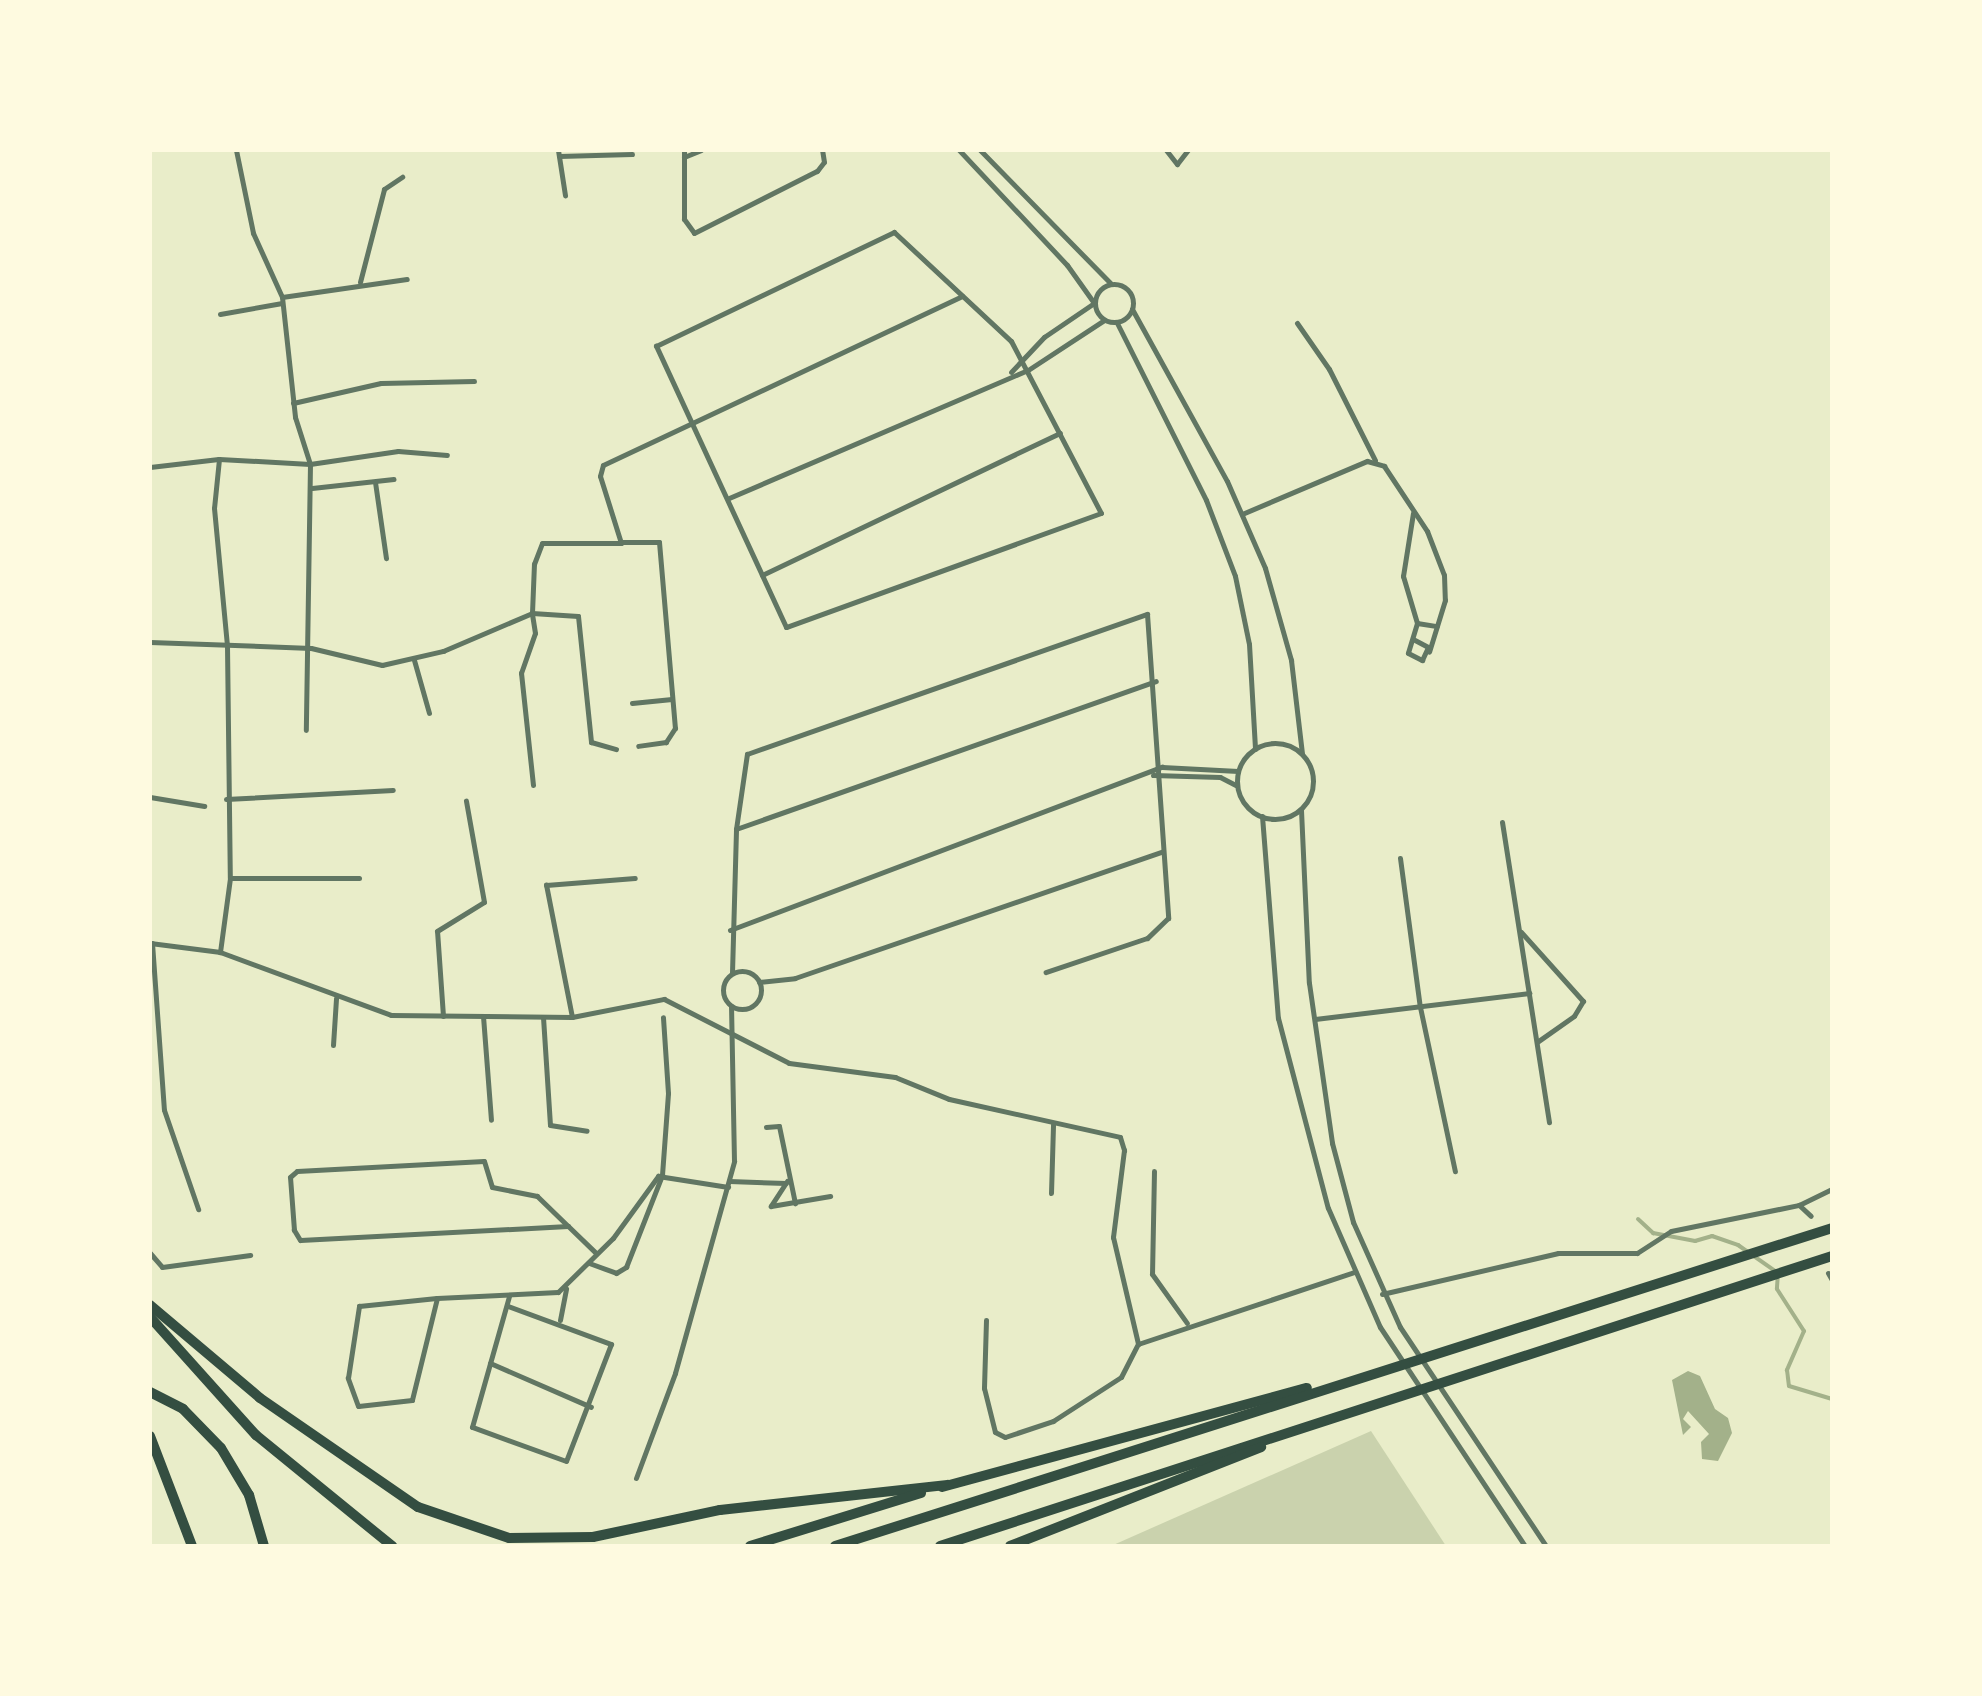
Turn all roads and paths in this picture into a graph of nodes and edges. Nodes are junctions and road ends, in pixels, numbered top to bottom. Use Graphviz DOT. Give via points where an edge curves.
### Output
graph roads {
  1 [pos="236,150"];
  2 [pos="701,150"];
  3 [pos="822,150"];
  4 [pos="959,150"];
  5 [pos="980,150"];
  6 [pos="1166,150"];
  7 [pos="1188,150"];
  8 [pos="559,153"];
  9 [pos="632,154"];
  10 [pos="684,154"];
  11 [pos="402,176"];
  12 [pos="565,195"];
  13 [pos="407,279"];
  14 [pos="360,282"];
  15 [pos="1111,284"];
  16 [pos="962,296"];
  17 [pos="282,300"];
  18 [pos="1094,304"];
  19 [pos="1132,309"];
  20 [pos="220,314"];
  21 [pos="1104,320"];
  22 [pos="1117,324"];
  23 [pos="1297,324"];
  24 [pos="1021,357"];
  25 [pos="1028,370"];
  26 [pos="1010,375"];
  27 [pos="474,381"];
  28 [pos="293,403"];
  29 [pos="692,422"];
  30 [pos="1060,433"];
  31 [pos="447,456"];
  32 [pos="220,460"];
  33 [pos="1375,460"];
  34 [pos="310,464"];
  35 [pos="150,466"];
  36 [pos="394,479"];
  37 [pos="375,482"];
  38 [pos="312,488"];
  39 [pos="729,498"];
  40 [pos="1413,510"];
  41 [pos="1242,514"];
  42 [pos="622,543"];
  43 [pos="386,558"];
  44 [pos="762,575"];
  45 [pos="532,614"];
  46 [pos="1417,623"];
  47 [pos="1437,626"];
  48 [pos="1415,640"];
  49 [pos="150,642"];
  50 [pos="227,646"];
  51 [pos="310,648"];
  52 [pos="1429,652"];
  53 [pos="414,660"];
  54 [pos="1156,680"];
  55 [pos="672,699"];
  56 [pos="632,703"];
  57 [pos="430,713"];
  58 [pos="306,730"];
  59 [pos="638,746"];
  60 [pos="616,749"];
  61 [pos="1255,749"];
  62 [pos="1302,754"];
  63 [pos="1162,767"];
  64 [pos="1238,771"];
  65 [pos="1152,775"];
  66 [pos="1164,779"];
  67 [pos="532,785"];
  68 [pos="1238,788"];
  69 [pos="393,790"];
  70 [pos="150,797"];
  71 [pos="226,799"];
  72 [pos="466,801"];
  73 [pos="204,806"];
  74 [pos="1301,810"];
  75 [pos="1262,816"];
  76 [pos="1502,822"];
  77 [pos="736,830"];
  78 [pos="1163,851"];
  79 [pos="1400,858"];
  80 [pos="230,878"];
  81 [pos="359,878"];
  82 [pos="635,878"];
  83 [pos="730,930"];
  84 [pos="1520,930"];
  85 [pos="151,943"];
  86 [pos="220,952"];
  87 [pos="1046,972"];
  88 [pos="732,973"];
  89 [pos="760,982"];
  90 [pos="1530,994"];
  91 [pos="336,998"];
  92 [pos="732,1006"];
  93 [pos="1420,1008"];
  94 [pos="443,1016"];
  95 [pos="484,1016"];
  96 [pos="543,1016"];
  97 [pos="663,1017"];
  98 [pos="572,1018"];
  99 [pos="1315,1019"];
  100 [pos="731,1037"];
  101 [pos="1537,1042"];
  102 [pos="333,1045"];
  103 [pos="490,1120"];
  104 [pos="1549,1122"];
  105 [pos="1053,1124"];
  106 [pos="766,1127"];
  107 [pos="587,1131"];
  108 [pos="1154,1172"];
  109 [pos="1455,1172"];
  110 [pos="662,1175"];
  111 [pos="786,1182"];
  112 [pos="728,1184"];
  113 [pos="1832,1189"];
  114 [pos="1051,1193"];
  115 [pos="830,1196"];
  116 [pos="794,1203"];
  117 [pos="1799,1205"];
  118 [pos="198,1208"];
  119 [pos="1811,1216"];
  120 [pos="568,1226"];
  121 [pos="1832,1228"];
  122 [pos="596,1253"];
  123 [pos="150,1254"];
  124 [pos="250,1255"];
  125 [pos="1832,1256"];
  126 [pos="589,1263"];
  127 [pos="1354,1272"];
  128 [pos="566,1289"];
  129 [pos="1382,1294"];
  130 [pos="509,1296"];
  131 [pos="438,1298"];
  132 [pos="150,1305"];
  133 [pos="508,1306"];
  134 [pos="150,1317"];
  135 [pos="560,1320"];
  136 [pos="986,1320"];
  137 [pos="1187,1323"];
  138 [pos="1138,1344"];
  139 [pos="490,1363"];
  140 [pos="1390,1366"];
  141 [pos="150,1392"];
  142 [pos="1369,1404"];
  143 [pos="591,1407"];
  144 [pos="150,1436"];
  145 [pos="636,1478"];
  146 [pos="948,1485"];
  147 [pos="192,1546"];
  148 [pos="264,1546"];
  149 [pos="392,1546"];
  150 [pos="750,1546"];
  151 [pos="835,1546"];
  152 [pos="940,1546"];
  153 [pos="1010,1546"];
  154 [pos="1526,1546"];
  155 [pos="1546,1546"];
  1 -- 17 [label="street" via="253,233"];
  2 -- 10 [label="street"];
  3 -- 10 [label="street" via="824,162 816,171 694,233 684,219"];
  4 -- 18 [label="street" via="1067,264"];
  5 -- 15 [label="street"];
  6 -- 7 [label="street" via="1177,164"];
  8 -- 9 [label="street"];
  8 -- 12 [label="street"];
  11 -- 14 [label="street" via="384,189"];
  13 -- 14 [label="street"];
  14 -- 17 [label="street"];
  15 -- 18 [label="street"];
  15 -- 19 [label="street" via="1128,292"];
  16 -- 24 [label="street" via="984,310"];
  16 -- 29 [label="street"];
  16 -- 29 [label="street" via="906,238 894,232 878,237 656,346"];
  17 -- 20 [label="street"];
  17 -- 28 [label="street"];
  18 -- 21 [label="street"];
  18 -- 24 [label="street"];
  19 -- 22 [label="street"];
  19 -- 41 [label="street"];
  21 -- 22 [label="street"];
  21 -- 25 [label="street"];
  22 -- 61 [label="street" via="1206,500 1235,576 1249,644"];
  23 -- 33 [label="street"];
  24 -- 25 [label="street"];
  24 -- 26 [label="street"];
  25 -- 26 [label="street"];
  25 -- 30 [label="street"];
  26 -- 39 [label="street"];
  27 -- 28 [label="street" via="381,383"];
  28 -- 34 [label="street"];
  29 -- 39 [label="street"];
  29 -- 42 [label="street" via="600,470"];
  30 -- 44 [label="street"];
  30 -- 44 [label="street" via="1099,504 1098,517 791,627 782,623"];
  31 -- 34 [label="street" via="398,451"];
  32 -- 34 [label="street"];
  32 -- 35 [label="street"];
  32 -- 50 [label="street" via="214,508"];
  33 -- 40 [label="street"];
  33 -- 41 [label="street"];
  34 -- 38 [label="street"];
  36 -- 37 [label="street"];
  37 -- 38 [label="street"];
  37 -- 43 [label="street"];
  38 -- 51 [label="street"];
  39 -- 44 [label="street"];
  40 -- 46 [label="street" via="1403,567"];
  40 -- 47 [label="street" via="1444,575"];
  41 -- 62 [label="street" via="1284,630"];
  42 -- 45 [label="street" via="542,544 534,564"];
  42 -- 55 [label="street" via="659,542"];
  45 -- 53 [label="street"];
  45 -- 60 [label="street" via="578,616 592,742"];
  45 -- 67 [label="street" via="535,633 521,673"];
  46 -- 47 [label="street"];
  46 -- 48 [label="street"];
  47 -- 52 [label="street"];
  48 -- 52 [label="street" via="1426,642"];
  48 -- 52 [label="street" via="1408,648 1412,658 1422,660"];
  49 -- 50 [label="street"];
  50 -- 51 [label="street"];
  50 -- 71 [label="street"];
  51 -- 53 [label="street" via="362,664"];
  51 -- 58 [label="street"];
  53 -- 57 [label="street"];
  54 -- 63 [label="street"];
  54 -- 77 [label="street"];
  54 -- 77 [label="street" via="1152,619 1141,614 754,750 741,765"];
  55 -- 56 [label="street"];
  55 -- 59 [label="street" via="672,738"];
  61 -- 62 [label="street" via="1279,743"];
  61 -- 64 [label="street"];
  62 -- 74 [label="street" via="1314,779"];
  63 -- 64 [label="street"];
  63 -- 65 [label="street"];
  63 -- 66 [label="street"];
  64 -- 68 [label="street"];
  65 -- 66 [label="street"];
  65 -- 83 [label="street"];
  66 -- 68 [label="street" via="1220,777"];
  66 -- 78 [label="street"];
  68 -- 75 [label="street"];
  69 -- 71 [label="street"];
  70 -- 73 [label="street"];
  71 -- 80 [label="street"];
  72 -- 94 [label="street" via="484,902 437,930"];
  74 -- 75 [label="street" via="1284,818"];
  74 -- 99 [label="street" via="1302,900"];
  75 -- 127 [label="street" via="1278,1018 1319,1183"];
  76 -- 84 [label="street"];
  77 -- 83 [label="street"];
  78 -- 87 [label="street" via="1170,910 1161,930"];
  78 -- 89 [label="street" via="795,978"];
  79 -- 93 [label="street"];
  80 -- 81 [label="street"];
  80 -- 86 [label="street"];
  82 -- 98 [label="street" via="546,885"];
  83 -- 88 [label="street"];
  84 -- 90 [label="street"];
  84 -- 101 [label="street" via="1583,1001 1574,1016"];
  85 -- 86 [label="street"];
  85 -- 118 [label="street" via="164,1110"];
  86 -- 91 [label="street"];
  88 -- 89 [label="street" via="751,972"];
  88 -- 92 [label="street" via="722,990"];
  89 -- 92 [label="street" via="757,1002"];
  90 -- 93 [label="street"];
  90 -- 101 [label="street"];
  91 -- 94 [label="street" via="391,1015"];
  91 -- 102 [label="street"];
  92 -- 100 [label="street"];
  93 -- 99 [label="street"];
  93 -- 109 [label="street"];
  94 -- 95 [label="street"];
  95 -- 96 [label="street"];
  95 -- 103 [label="street"];
  96 -- 98 [label="street"];
  96 -- 107 [label="street" via="550,1125"];
  97 -- 110 [label="street" via="668,1092"];
  98 -- 100 [label="street" via="664,999"];
  99 -- 129 [label="street" via="1338,1176"];
  100 -- 105 [label="street" via="789,1063 896,1077 949,1099"];
  100 -- 112 [label="street"];
  101 -- 104 [label="street"];
  105 -- 114 [label="street"];
  105 -- 138 [label="street" via="1124,1141 1113,1237"];
  106 -- 111 [label="street" via="779,1126"];
  108 -- 137 [label="street" via="1152,1274"];
  110 -- 112 [label="street"];
  110 -- 122 [label="street"];
  110 -- 126 [label="street" via="626,1267 616,1273"];
  111 -- 112 [label="street"];
  111 -- 116 [label="street"];
  111 -- 116 [label="street" via="771,1206"];
  112 -- 145 [label="street" via="675,1373"];
  113 -- 117 [label="street"];
  115 -- 116 [label="street"];
  117 -- 119 [label="street"];
  117 -- 129 [label="street" via="1662,1235 1637,1253 1540,1256"];
  120 -- 120 [label="street" via="300,1240 290,1177 297,1171 484,1161 492,1187 533,1194"];
  120 -- 122 [label="street"];
  121 -- 140 [label="highway"];
  122 -- 126 [label="street"];
  123 -- 124 [label="street" via="162,1268"];
  125 -- 142 [label="highway"];
  126 -- 128 [label="street"];
  127 -- 137 [label="street"];
  127 -- 154 [label="street" via="1385,1336"];
  128 -- 130 [label="street"];
  128 -- 135 [label="street"];
  129 -- 155 [label="street"];
  130 -- 131 [label="street"];
  130 -- 133 [label="street"];
  131 -- 131 [label="street" via="412,1400 358,1406 348,1378 356,1308"];
  132 -- 146 [label="highway" via="260,1398 418,1507 509,1538 593,1538 720,1510"];
  133 -- 135 [label="street"];
  133 -- 139 [label="street"];
  134 -- 149 [label="highway" via="256,1435"];
  135 -- 143 [label="street" via="611,1344"];
  136 -- 138 [label="street" via="984,1388 1001,1437 1053,1421 1121,1377"];
  137 -- 138 [label="street"];
  139 -- 143 [label="street"];
  139 -- 143 [label="street" via="471,1417 480,1434 564,1462"];
  140 -- 146 [label="highway"];
  140 -- 151 [label="highway"];
  141 -- 148 [label="highway" via="204,1428 249,1494"];
  142 -- 152 [label="highway"];
  142 -- 153 [label="highway"];
  144 -- 147 [label="highway"];
  146 -- 150 [label="highway"];
}
